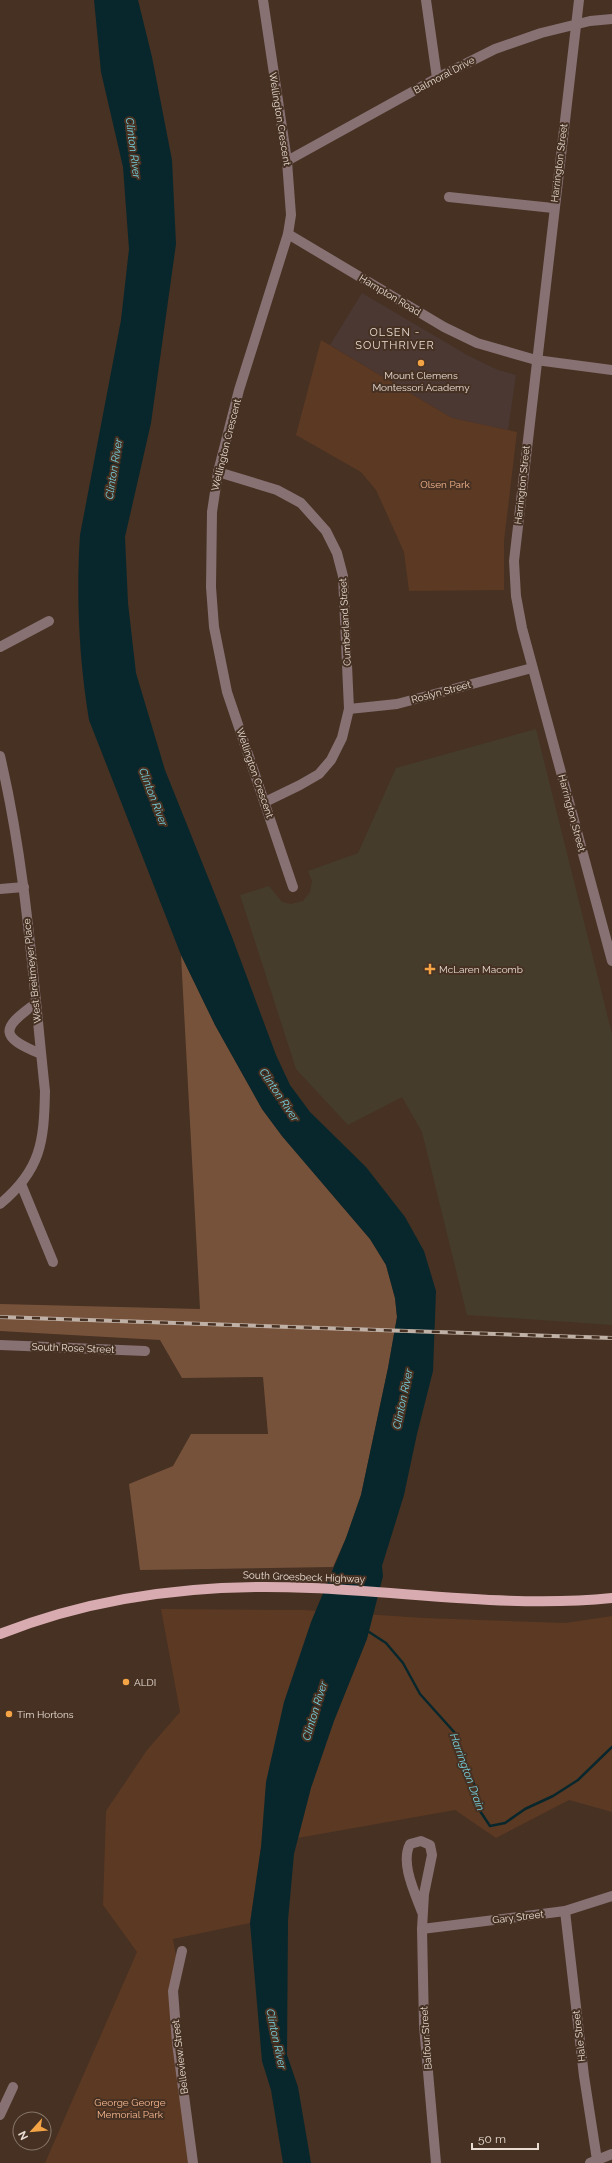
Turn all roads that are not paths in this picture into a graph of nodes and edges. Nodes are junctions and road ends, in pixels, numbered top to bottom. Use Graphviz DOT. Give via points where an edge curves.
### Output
graph roads {
  1 [pos="263,0"];
  2 [pos="426,0"];
  3 [pos="579,0"];
  4 [pos="612,19"];
  5 [pos="575,25"];
  6 [pos="437,78"];
  7 [pos="287,161"];
  8 [pos="449,198"];
  9 [pos="553,208"];
  10 [pos="288,234"];
  11 [pos="536,360"];
  12 [pos="612,370"];
  13 [pos="218,472"];
  14 [pos="49,621"];
  15 [pos="0,647"];
  16 [pos="532,668"];
  17 [pos="349,709"];
  18 [pos="0,756"];
  19 [pos="265,802"];
  20 [pos="24,887"];
  21 [pos="293,887"];
  22 [pos="0,889"];
  23 [pos="612,960"];
  24 [pos="35,1004"];
  25 [pos="41,1054"];
  26 [pos="21,1184"];
  27 [pos="0,1204"];
  28 [pos="53,1262"];
  29 [pos="0,1345"];
  30 [pos="145,1351"];
  31 [pos="612,1598"];
  32 [pos="0,1634"];
  33 [pos="612,1896"];
  34 [pos="565,1911"];
  35 [pos="422,1912"];
  36 [pos="422,1929"];
  37 [pos="182,1951"];
  38 [pos="12,2087"];
  39 [pos="0,2116"];
  40 [pos="612,2154"];
  41 [pos="593,2161"];
  42 [pos="193,2163"];
  43 [pos="436,2163"];
  1 -- 7 [label="street, Wellington Crescent"];
  2 -- 6 [label="street"];
  3 -- 5 [label="street, Harrington Street"];
  4 -- 5 [label="street, Balmoral Drive"];
  5 -- 6 [label="street, Balmoral Drive" via="534,35 495,49"];
  5 -- 9 [label="street, Harrington Street"];
  6 -- 7 [label="street, Balmoral Drive"];
  7 -- 10 [label="street, Wellington Crescent" via="291,215"];
  8 -- 9 [label="street"];
  9 -- 11 [label="street, Harrington Street"];
  10 -- 11 [label="street, Hampton Road" via="465,338 509,354"];
  10 -- 13 [label="street, Wellington Crescent" via="239,390"];
  11 -- 12 [label="street, Hampton Road"];
  11 -- 16 [label="street, Harrington Street" via="514,561 516,596"];
  13 -- 17 [label="street, Cumberland Street" via="259,483 290,496 313,515 329,536 343,576"];
  13 -- 19 [label="street, Wellington Crescent" via="212,512 211,587 214,628 227,692"];
  14 -- 15 [label="street"];
  16 -- 17 [label="street, Roslyn Street" via="397,704"];
  16 -- 23 [label="street, Harrington Street"];
  17 -- 19 [label="street, Cumberland Street" via="342,738 331,760 311,779"];
  18 -- 20 [label="street, West Breitmeyer Place" via="17,837"];
  19 -- 21 [label="street, Wellington Crescent"];
  20 -- 22 [label="street"];
  20 -- 24 [label="street, West Breitmeyer Place"];
  24 -- 25 [label="street, West Breitmeyer Place"];
  24 -- 25 [label="street" via="9,1021 5,1028 12,1041"];
  25 -- 26 [label="street, West Breitmeyer Place" via="45,1091 43,1134 36,1160"];
  26 -- 27 [label="street, West Breitmeyer Place"];
  26 -- 28 [label="street"];
  29 -- 30 [label="street, South Rose Street"];
  31 -- 32 [label="main road, South Groesbeck Highway" via="523,1600 312,1588 236,1587 168,1593 82,1609"];
  33 -- 34 [label="street, Gary Street"];
  34 -- 36 [label="street, Gary Street"];
  34 -- 41 [label="street, Hale Street"];
  35 -- 35 [label="street, Balfour Street" via="432,1855 430,1845 421,1841 410,1844 406,1857"];
  35 -- 36 [label="street, Balfour Street"];
  36 -- 43 [label="street, Balfour Street" via="424,2026"];
  37 -- 42 [label="street, Belleview Street" via="173,1991"];
  38 -- 39 [label="street"];
  40 -- 41 [label="street"];
}
